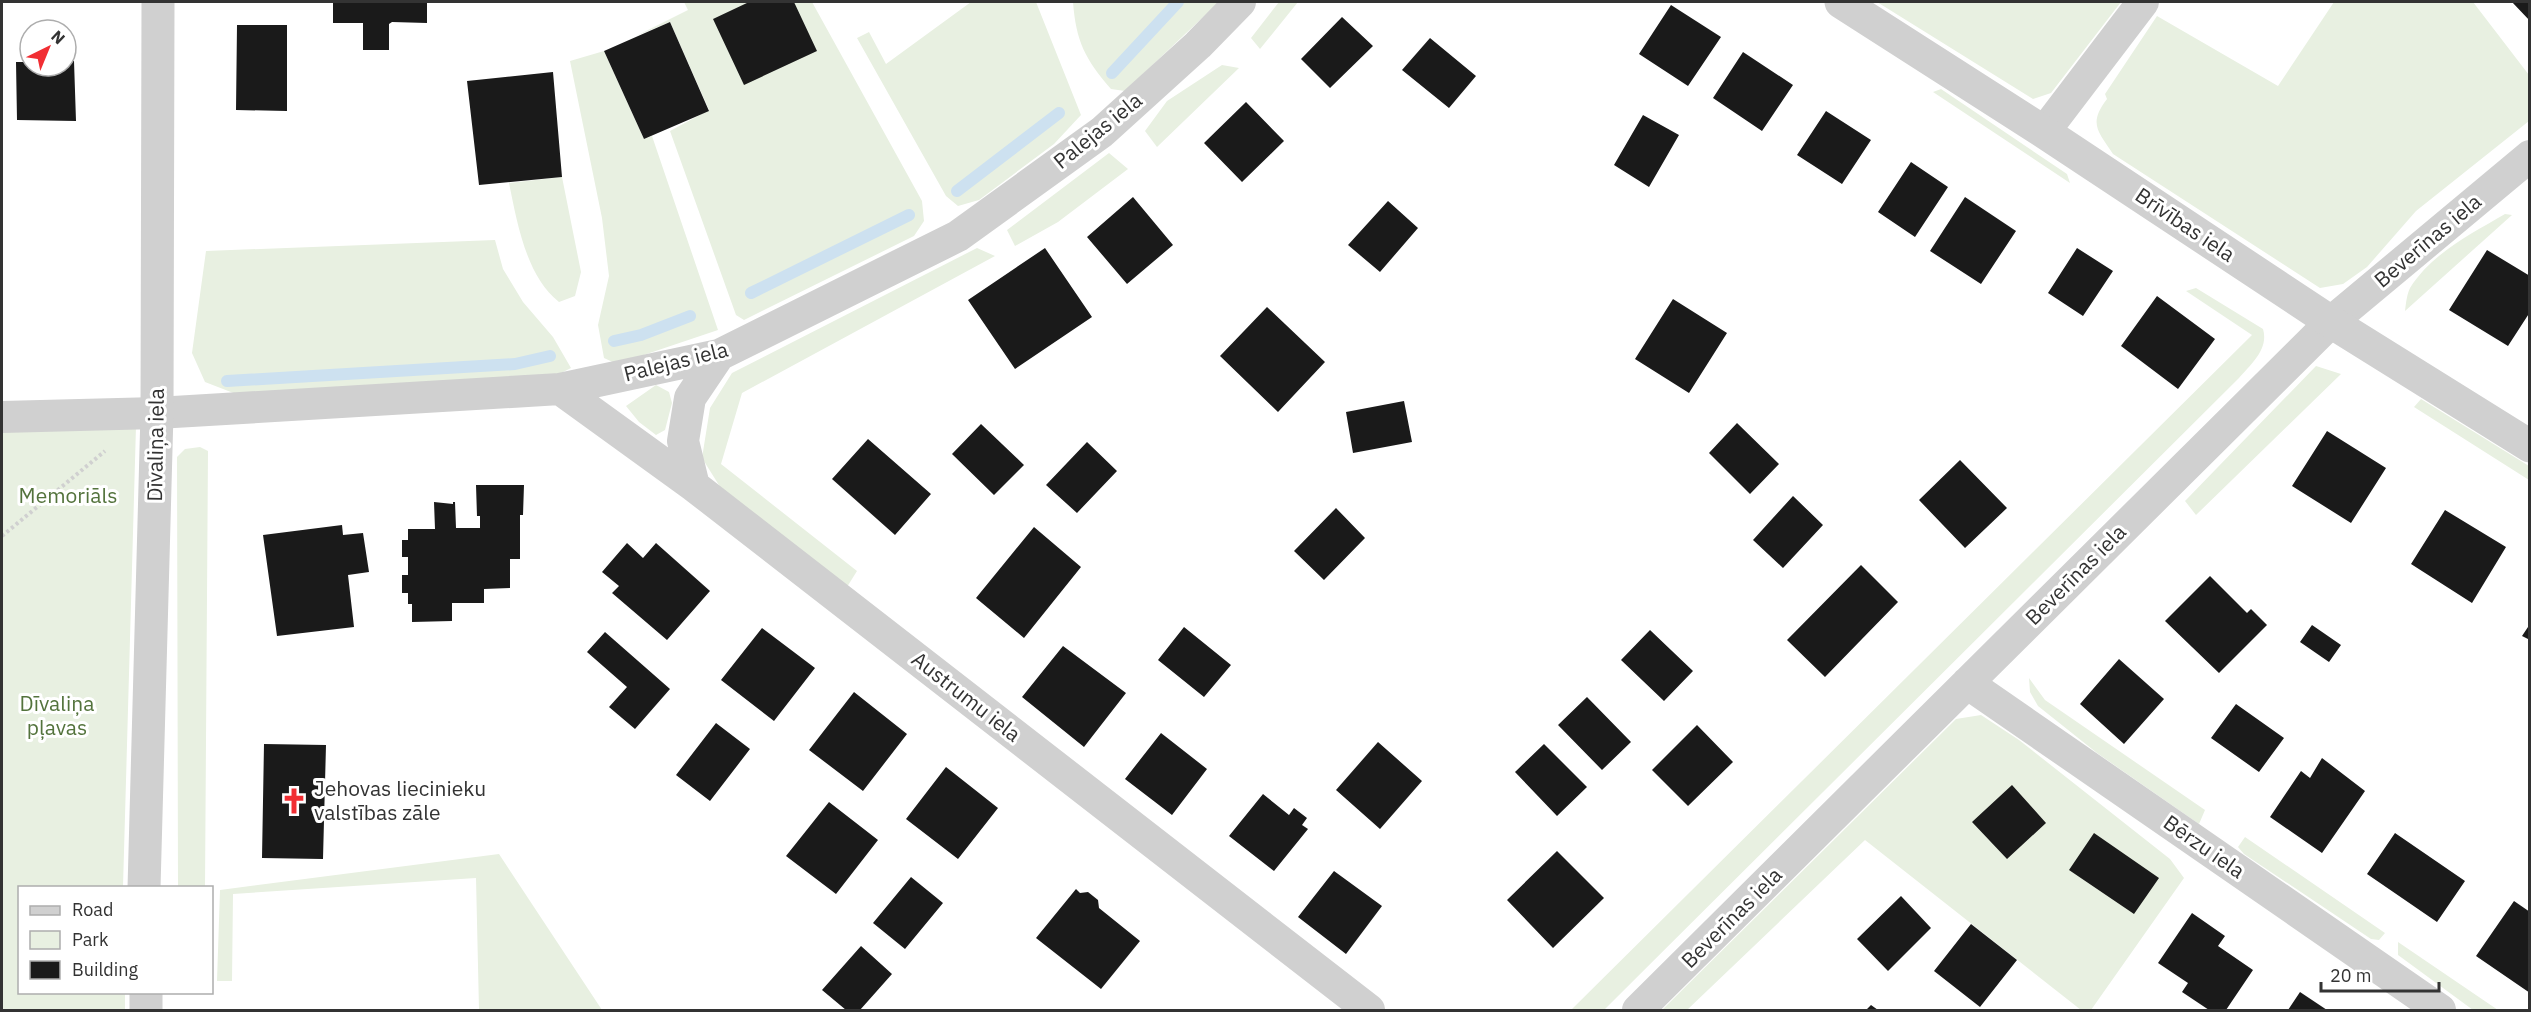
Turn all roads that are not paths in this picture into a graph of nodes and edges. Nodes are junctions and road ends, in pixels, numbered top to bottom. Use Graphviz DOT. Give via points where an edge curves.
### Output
graph roads {
  1 [pos="158,2"];
  2 [pos="1240,2"];
  3 [pos="1841,2"];
  4 [pos="2143,2"];
  5 [pos="2044,132"];
  6 [pos="2529,156"];
  7 [pos="2331,322"];
  8 [pos="719,355"];
  9 [pos="560,389"];
  10 [pos="157,413"];
  11 [pos="2,417"];
  12 [pos="2529,446"];
  13 [pos="694,486"];
  14 [pos="1967,684"];
  15 [pos="144,886"];
  16 [pos="146,994"];
  17 [pos="146,1011"];
  18 [pos="1369,1011"];
  19 [pos="1638,1011"];
  20 [pos="2440,1011"];
  1 -- 10 [label="street, Dīvaliņa iela"];
  2 -- 8 [label="street, Palejas iela" via="1102,132 958,236"];
  3 -- 5 [label="street, Brīvības iela"];
  4 -- 5 [label="street"];
  5 -- 7 [label="street, Brīvības iela"];
  6 -- 7 [label="street, Beverīnas iela"];
  7 -- 12 [label="street, Brīvības iela"];
  7 -- 14 [label="street, Beverīnas iela"];
  8 -- 9 [label="street, Palejas iela"];
  8 -- 13 [label="street" via="690,398 683,441"];
  9 -- 10 [label="street, Palejas iela"];
  9 -- 13 [label="street, Austrumu iela"];
  10 -- 11 [label="street, Palejas iela"];
  10 -- 15 [label="street, Dīvaliņa iela"];
  13 -- 18 [label="street, Austrumu iela"];
  14 -- 19 [label="street, Beverīnas iela"];
  14 -- 20 [label="street, Bērzu iela"];
  16 -- 17 [label="street"];
}
